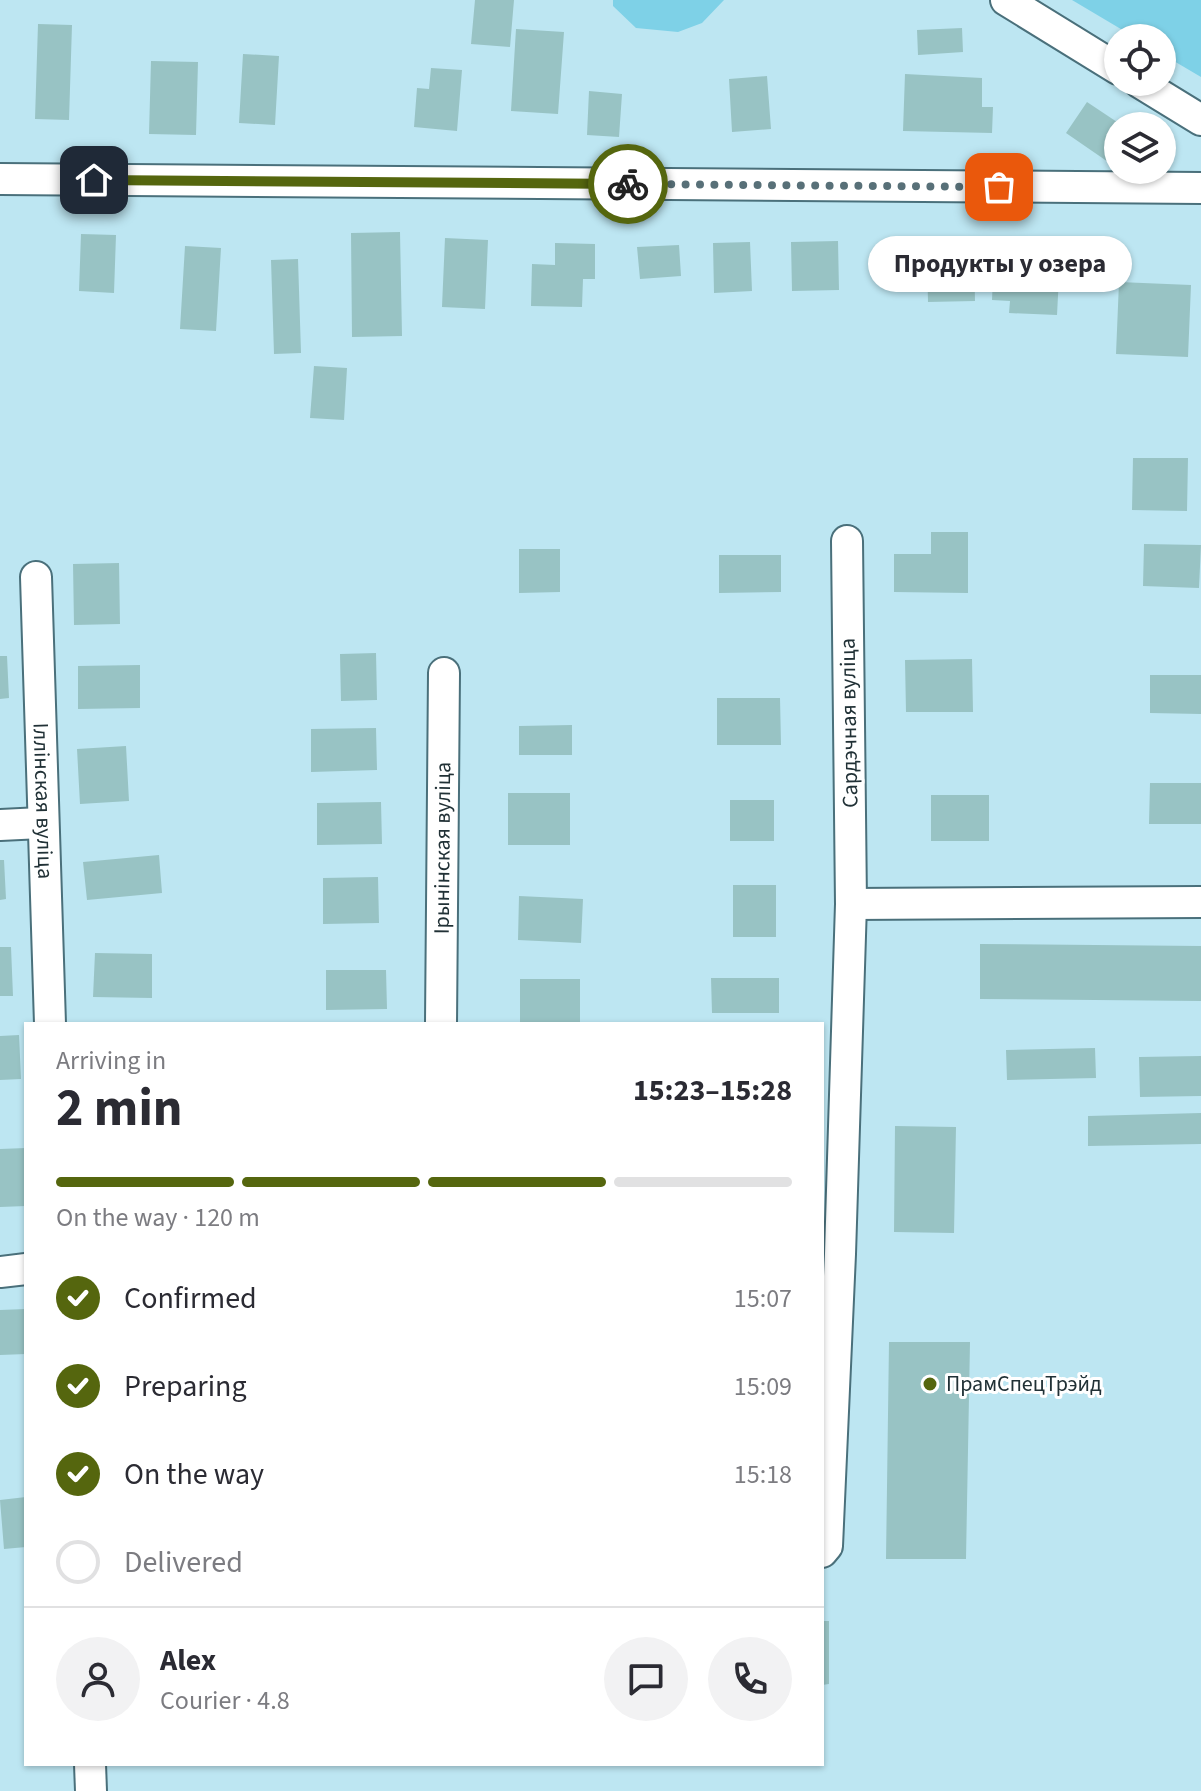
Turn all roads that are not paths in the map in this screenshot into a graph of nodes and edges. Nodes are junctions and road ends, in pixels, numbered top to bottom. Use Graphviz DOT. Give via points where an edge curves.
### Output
graph roads {
  1 [pos="1006,0"];
  2 [pos="1104,60"];
  3 [pos="1162,96"];
  4 [pos="1201,120"];
  5 [pos="0,179"];
  6 [pos="1201,188"];
  7 [pos="847,541"];
  8 [pos="36,577"];
  9 [pos="444,673"];
  10 [pos="41,823"];
  11 [pos="0,825"];
  12 [pos="1201,902"];
  13 [pos="851,904"];
  14 [pos="50,1022"];
  15 [pos="441,1022"];
  16 [pos="831,1254"];
  17 [pos="24,1269"];
  18 [pos="0,1272"];
  19 [pos="824,1550"];
  20 [pos="90,1766"];
  21 [pos="91,1791"];
  1 -- 2 [label="street"];
  3 -- 4 [label="street"];
  5 -- 6 [label="street"];
  7 -- 13 [label="street, Сардэчная вуліца"];
  8 -- 10 [label="street, Іллінская вуліца"];
  9 -- 15 [label="street, Ірынінская вуліца"];
  10 -- 11 [label="street"];
  10 -- 14 [label="street, Іллінская вуліца"];
  12 -- 13 [label="street"];
  13 -- 16 [label="street, Сардэчная вуліца"];
  16 -- 19 [label="street, Сардэчная вуліца"];
  17 -- 18 [label="street"];
  20 -- 21 [label="street"];
}
